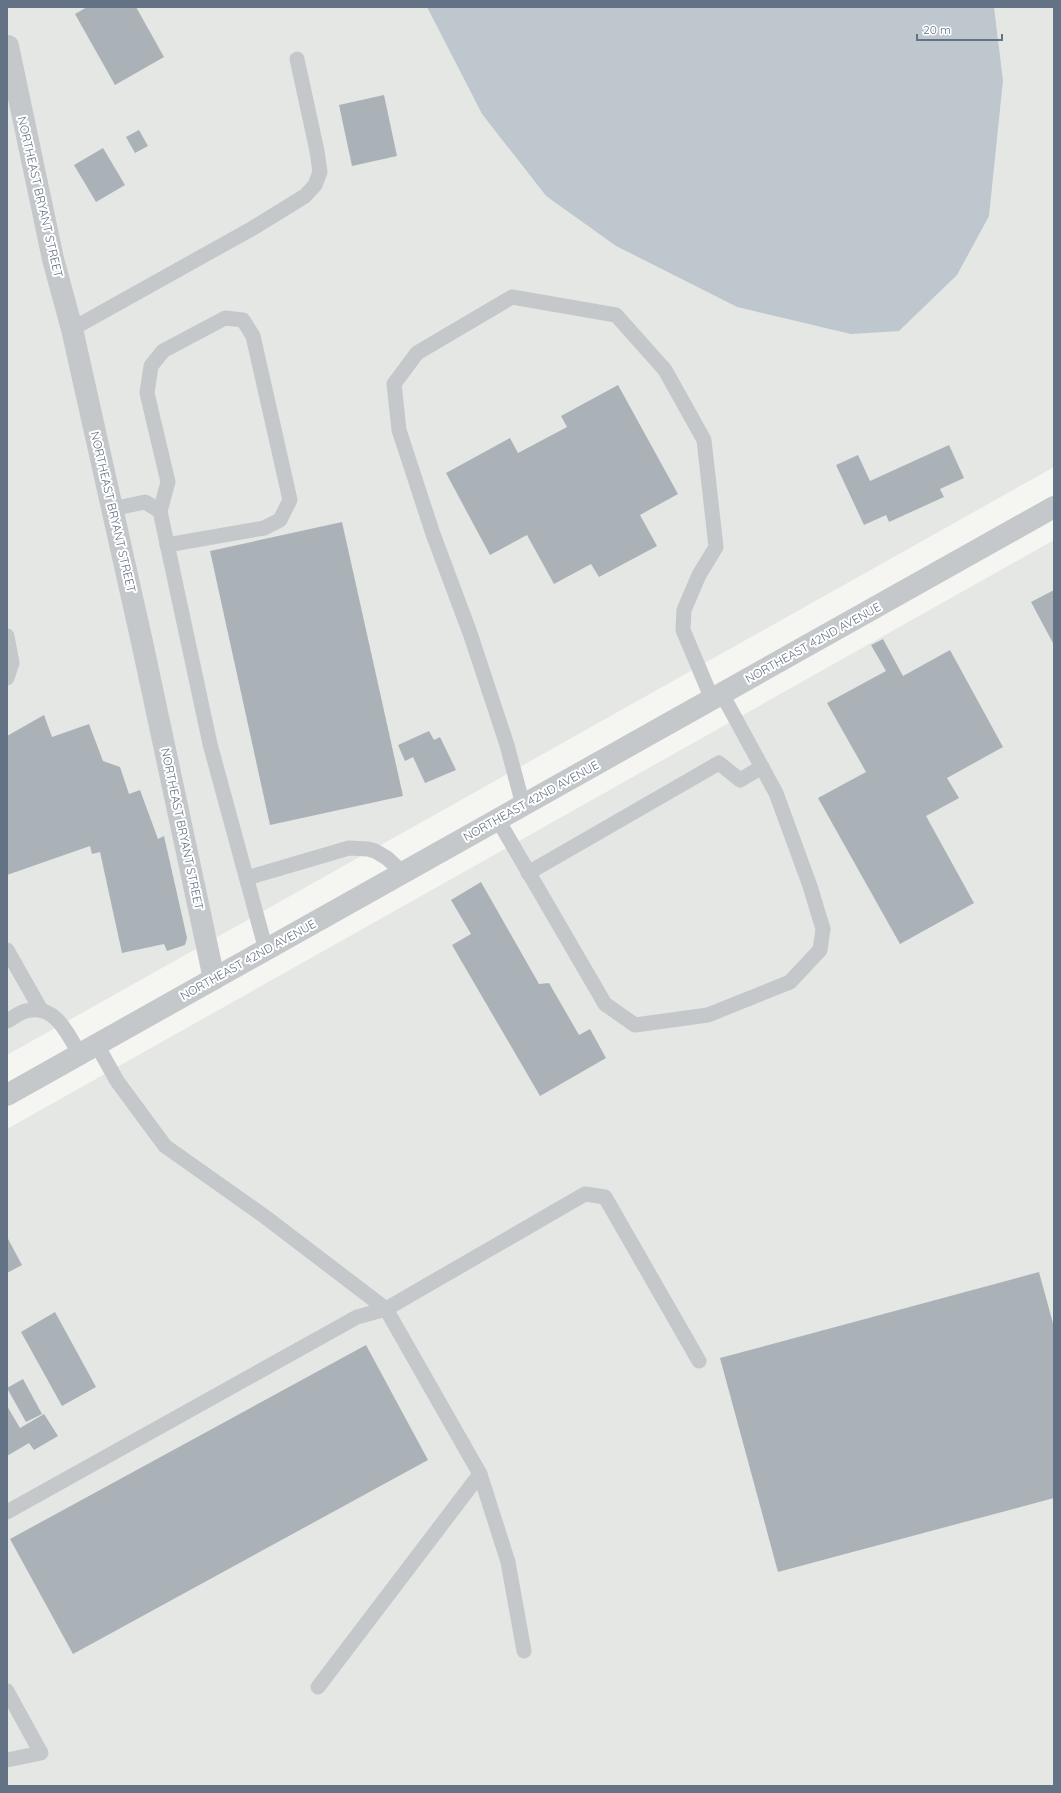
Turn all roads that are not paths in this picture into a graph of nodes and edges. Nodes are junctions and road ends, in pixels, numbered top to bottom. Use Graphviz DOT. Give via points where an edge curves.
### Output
graph roads {
  1 [pos="7,46"];
  2 [pos="297,59"];
  3 [pos="72,329"];
  4 [pos="1054,507"];
  5 [pos="112,509"];
  6 [pos="160,511"];
  7 [pos="167,545"];
  8 [pos="7,636"];
  9 [pos="7,678"];
  10 [pos="717,697"];
  11 [pos="762,767"];
  12 [pos="523,806"];
  13 [pos="498,820"];
  14 [pos="528,873"];
  15 [pos="403,874"];
  16 [pos="247,878"];
  17 [pos="7,950"];
  18 [pos="266,950"];
  19 [pos="214,979"];
  20 [pos="41,1010"];
  21 [pos="7,1021"];
  22 [pos="88,1050"];
  23 [pos="7,1095"];
  24 [pos="386,1309"];
  25 [pos="698,1361"];
  26 [pos="480,1474"];
  27 [pos="7,1512"];
  28 [pos="524,1651"];
  29 [pos="318,1686"];
  30 [pos="7,1691"];
  31 [pos="7,1760"];
  1 -- 3 [label="street, NORTHEAST BRYANT STREET" via="53,259"];
  2 -- 3 [label="lane" via="320,172 315,185 306,196"];
  3 -- 5 [label="street, NORTHEAST BRYANT STREET"];
  4 -- 10 [label="street, NORTHEAST 42ND AVENUE"];
  5 -- 6 [label="lane" via="145,502"];
  5 -- 19 [label="street, NORTHEAST BRYANT STREET"];
  6 -- 7 [label="lane"];
  6 -- 7 [label="lane" via="168,482 147,393 151,366 163,350 225,318 243,320 253,336 290,500 280,520 264,528"];
  7 -- 16 [label="lane" via="210,744"];
  8 -- 9 [label="lane" via="12,663"];
  10 -- 11 [label="lane"];
  10 -- 12 [label="street, NORTHEAST 42ND AVENUE"];
  10 -- 12 [label="lane" via="683,630 684,610 699,575 716,547 704,440 665,370 616,315 512,297 417,353 394,384 399,430 507,745"];
  11 -- 14 [label="lane" via="740,780 719,763"];
  11 -- 14 [label="lane" via="776,793 823,929 820,950 790,982 708,1015 635,1025 605,1004"];
  12 -- 13 [label="street, NORTHEAST 42ND AVENUE"];
  13 -- 14 [label="lane"];
  13 -- 15 [label="street, NORTHEAST 42ND AVENUE"];
  15 -- 16 [label="lane" via="387,858 375,851 368,848 349,848"];
  15 -- 18 [label="street, NORTHEAST 42ND AVENUE"];
  16 -- 18 [label="lane"];
  17 -- 20 [label="lane"];
  18 -- 19 [label="street, NORTHEAST 42ND AVENUE"];
  19 -- 22 [label="street, NORTHEAST 42ND AVENUE"];
  20 -- 21 [label="lane" via="26,1011"];
  20 -- 22 [label="lane" via="56,1017"];
  22 -- 23 [label="street, NORTHEAST 42ND AVENUE"];
  22 -- 24 [label="lane" via="117,1081 165,1146 264,1216"];
  24 -- 25 [label="lane" via="585,1194 606,1197"];
  24 -- 26 [label="lane"];
  24 -- 27 [label="lane" via="356,1317"];
  26 -- 28 [label="lane" via="508,1562"];
  26 -- 29 [label="lane"];
  30 -- 31 [label="lane" via="41,1753"];
}
